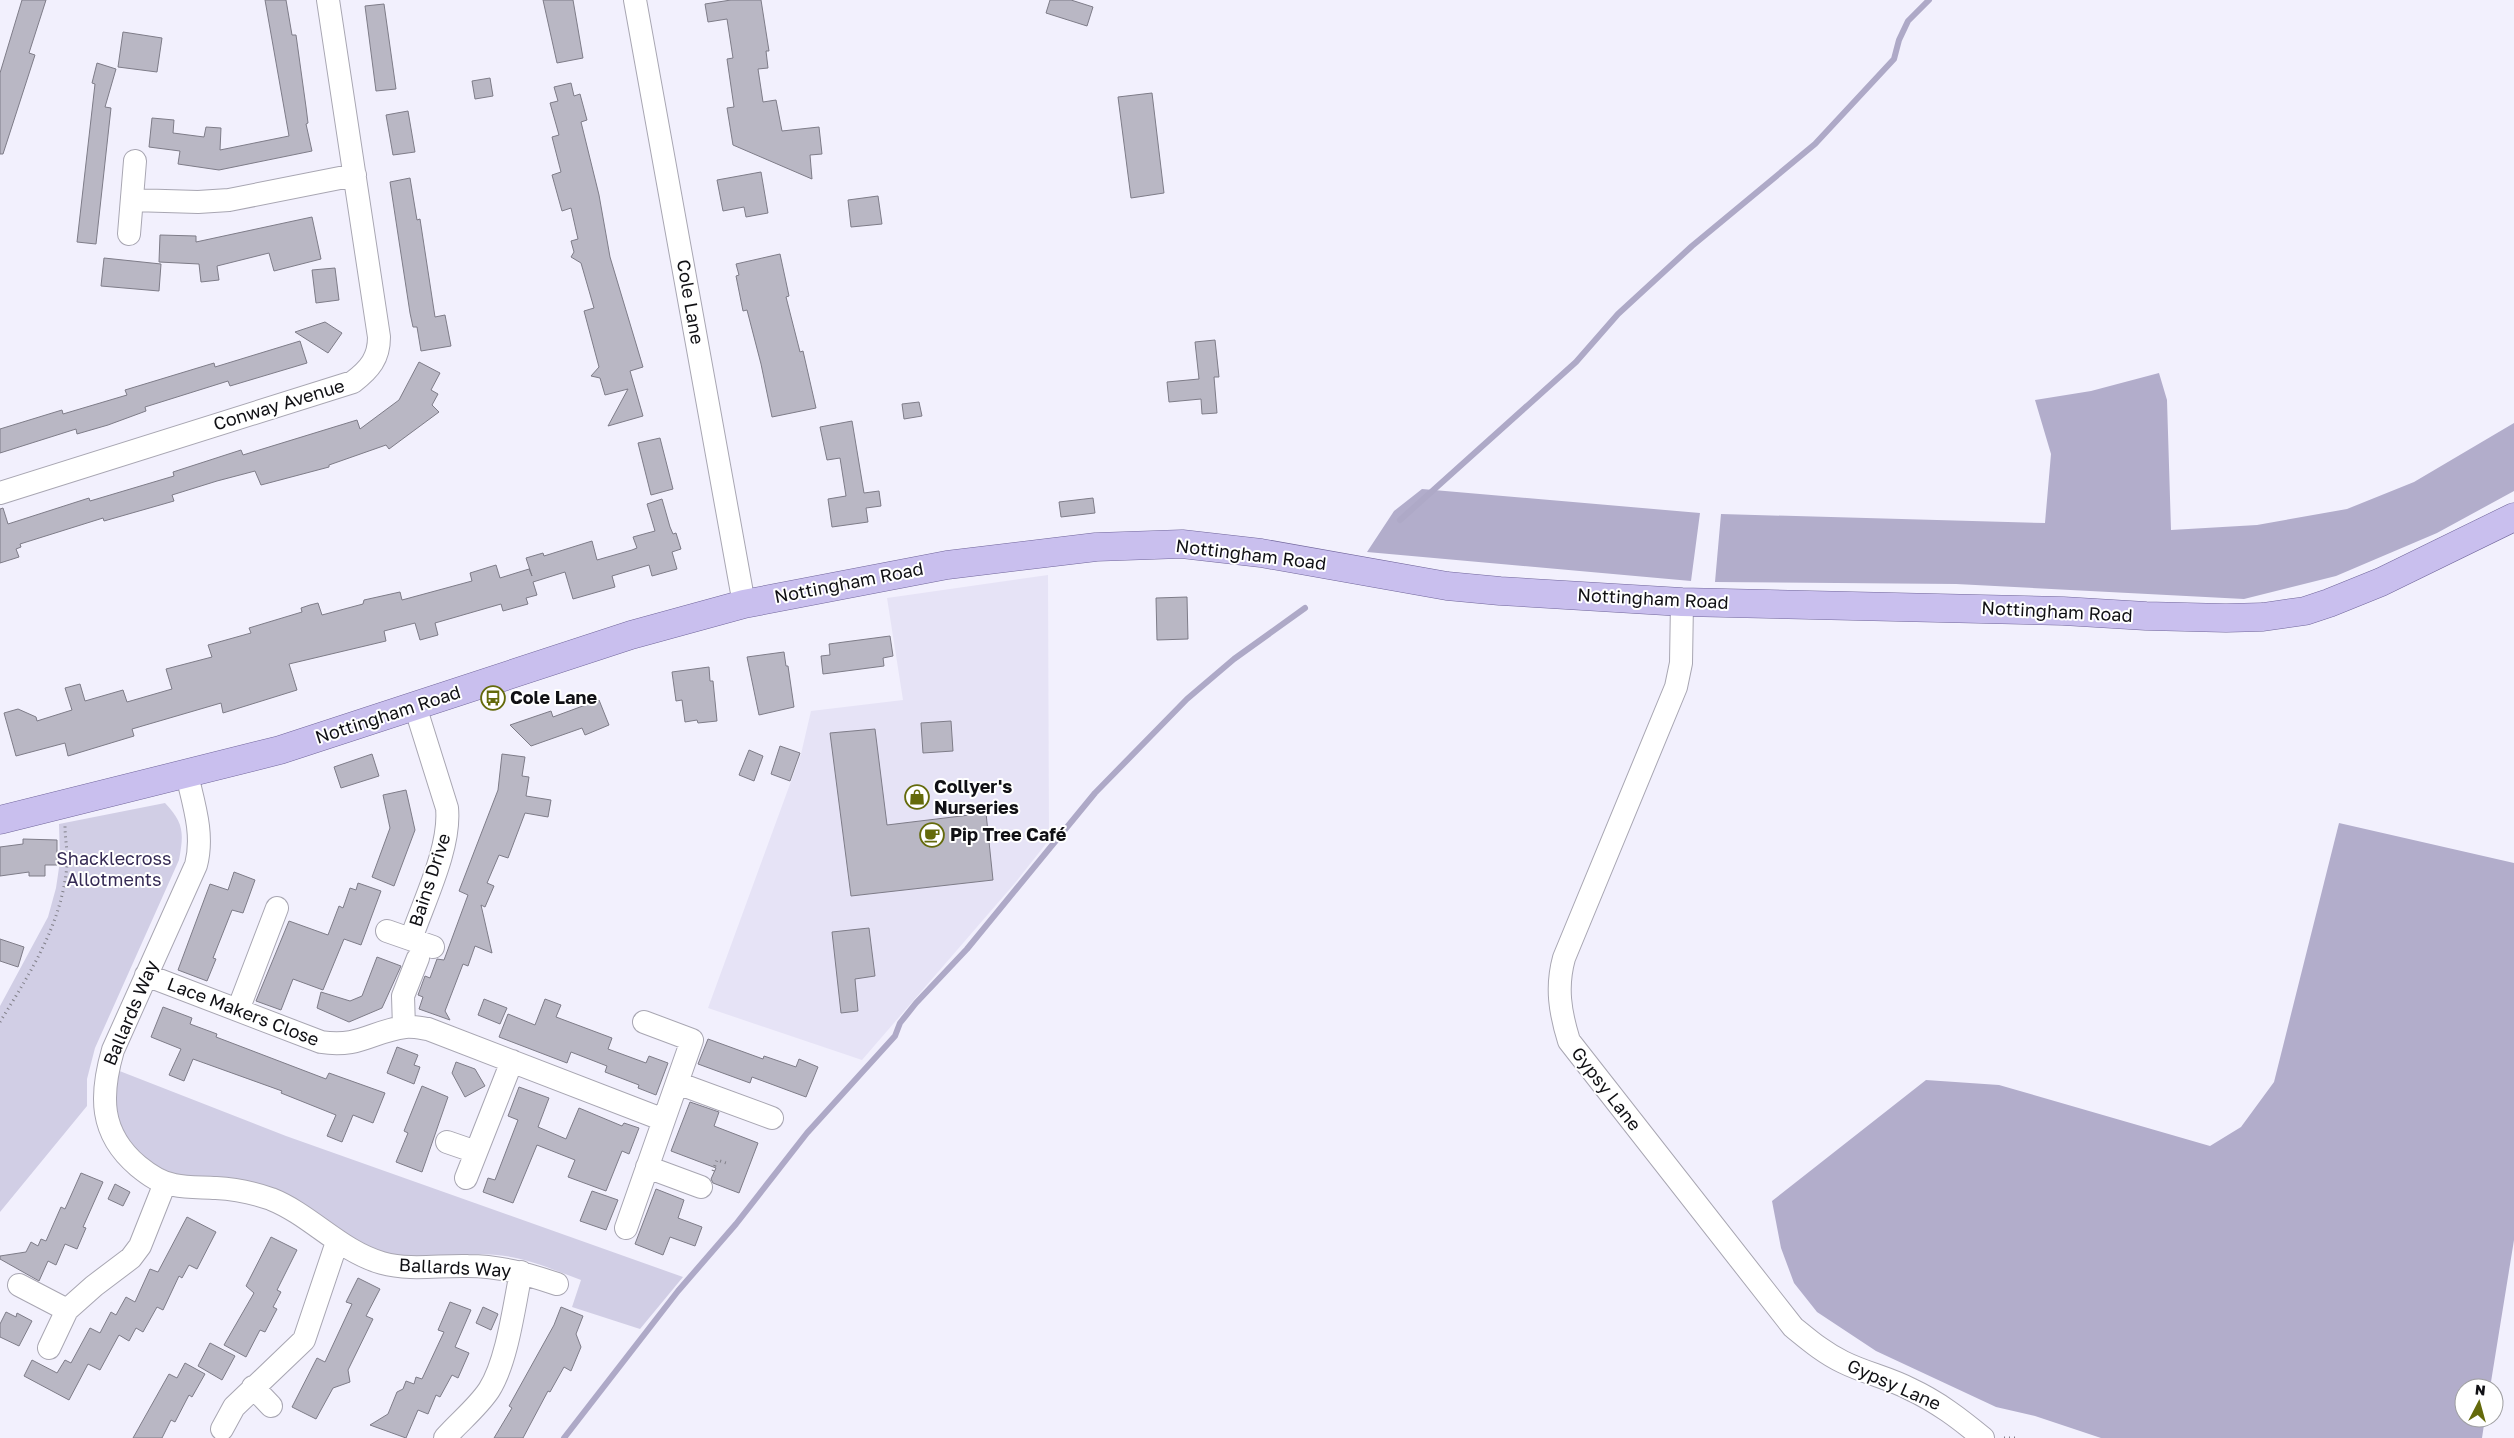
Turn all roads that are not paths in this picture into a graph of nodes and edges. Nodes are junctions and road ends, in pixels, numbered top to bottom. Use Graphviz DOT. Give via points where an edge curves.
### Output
graph roads {
  1 [pos="328,0"];
  2 [pos="635,0"];
  3 [pos="134,161"];
  4 [pos="355,175"];
  5 [pos="132,200"];
  6 [pos="129,234"];
  7 [pos="0,493"];
  8 [pos="2514,517"];
  9 [pos="1682,602"];
  10 [pos="744,604"];
  11 [pos="415,706"];
  12 [pos="187,774"];
  13 [pos="0,820"];
  14 [pos="277,908"];
  15 [pos="387,931"];
  16 [pos="421,948"];
  17 [pos="146,975"];
  18 [pos="238,1010"];
  19 [pos="644,1022"];
  20 [pos="404,1027"];
  21 [pos="512,1061"];
  22 [pos="679,1078"];
  23 [pos="772,1118"];
  24 [pos="664,1120"];
  25 [pos="447,1142"];
  26 [pos="476,1152"];
  27 [pos="646,1169"];
  28 [pos="466,1178"];
  29 [pos="165,1183"];
  30 [pos="701,1187"];
  31 [pos="626,1228"];
  32 [pos="337,1242"];
  33 [pos="521,1272"];
  34 [pos="557,1284"];
  35 [pos="19,1285"];
  36 [pos="67,1310"];
  37 [pos="50,1348"];
  38 [pos="253,1387"];
  39 [pos="271,1406"];
  40 [pos="222,1429"];
  41 [pos="445,1438"];
  42 [pos="1983,1438"];
  1 -- 4 [label="street, Conway Avenue"];
  2 -- 10 [label="street, Cole Lane"];
  3 -- 5 [label="street"];
  4 -- 5 [label="street" via="229,200"];
  4 -- 7 [label="street, Conway Avenue" via="379,337 377,355 365,373 353,382"];
  5 -- 6 [label="street"];
  8 -- 9 [label="main road, Nottingham Road" via="2329,604 2263,617 2187,618 2063,611"];
  9 -- 10 [label="main road, Nottingham Road" via="1456,587 1261,553 1156,544 1096,547 947,565"];
  9 -- 42 [label="street, Gypsy Lane" via="1681,663 1676,686 1559,977 1562,1020 1569,1041 1793,1327 1815,1346 1843,1362 1933,1401"];
  10 -- 11 [label="main road, Nottingham Road" via="631,635"];
  11 -- 12 [label="main road, Nottingham Road" via="280,750"];
  11 -- 16 [label="street, Bains Drive" via="447,808 448,821"];
  12 -- 13 [label="main road, Nottingham Road"];
  12 -- 17 [label="street, Ballards Way" via="198,825 199,853"];
  14 -- 18 [label="street"];
  15 -- 16 [label="street, Bains Drive"];
  16 -- 20 [label="street" via="403,996"];
  17 -- 18 [label="street, Lace Makers Close"];
  17 -- 29 [label="street, Ballards Way" via="113,1050 105,1076 104,1105 110,1128 128,1157 152,1177"];
  18 -- 20 [label="street, Lace Makers Close" via="320,1042 334,1044 357,1042"];
  19 -- 22 [label="street" via="692,1040"];
  20 -- 21 [label="street, Lace Makers Close" via="428,1029"];
  21 -- 24 [label="street, Lace Makers Close"];
  21 -- 26 [label="street"];
  22 -- 23 [label="street"];
  22 -- 24 [label="street"];
  24 -- 27 [label="street"];
  25 -- 26 [label="street"];
  26 -- 28 [label="street"];
  27 -- 30 [label="street"];
  27 -- 31 [label="street"];
  29 -- 32 [label="street, Ballards Way" via="243,1192 270,1199 290,1208"];
  29 -- 36 [label="street" via="149,1225 130,1258"];
  32 -- 33 [label="street, Ballards Way" via="381,1262 400,1266 467,1266"];
  32 -- 38 [label="street" via="304,1340"];
  33 -- 34 [label="street, Ballards Way"];
  33 -- 41 [label="street" via="501,1364 494,1381 479,1404"];
  35 -- 36 [label="street"];
  36 -- 37 [label="street"];
  38 -- 39 [label="street"];
  38 -- 40 [label="street" via="234,1407"];
}
